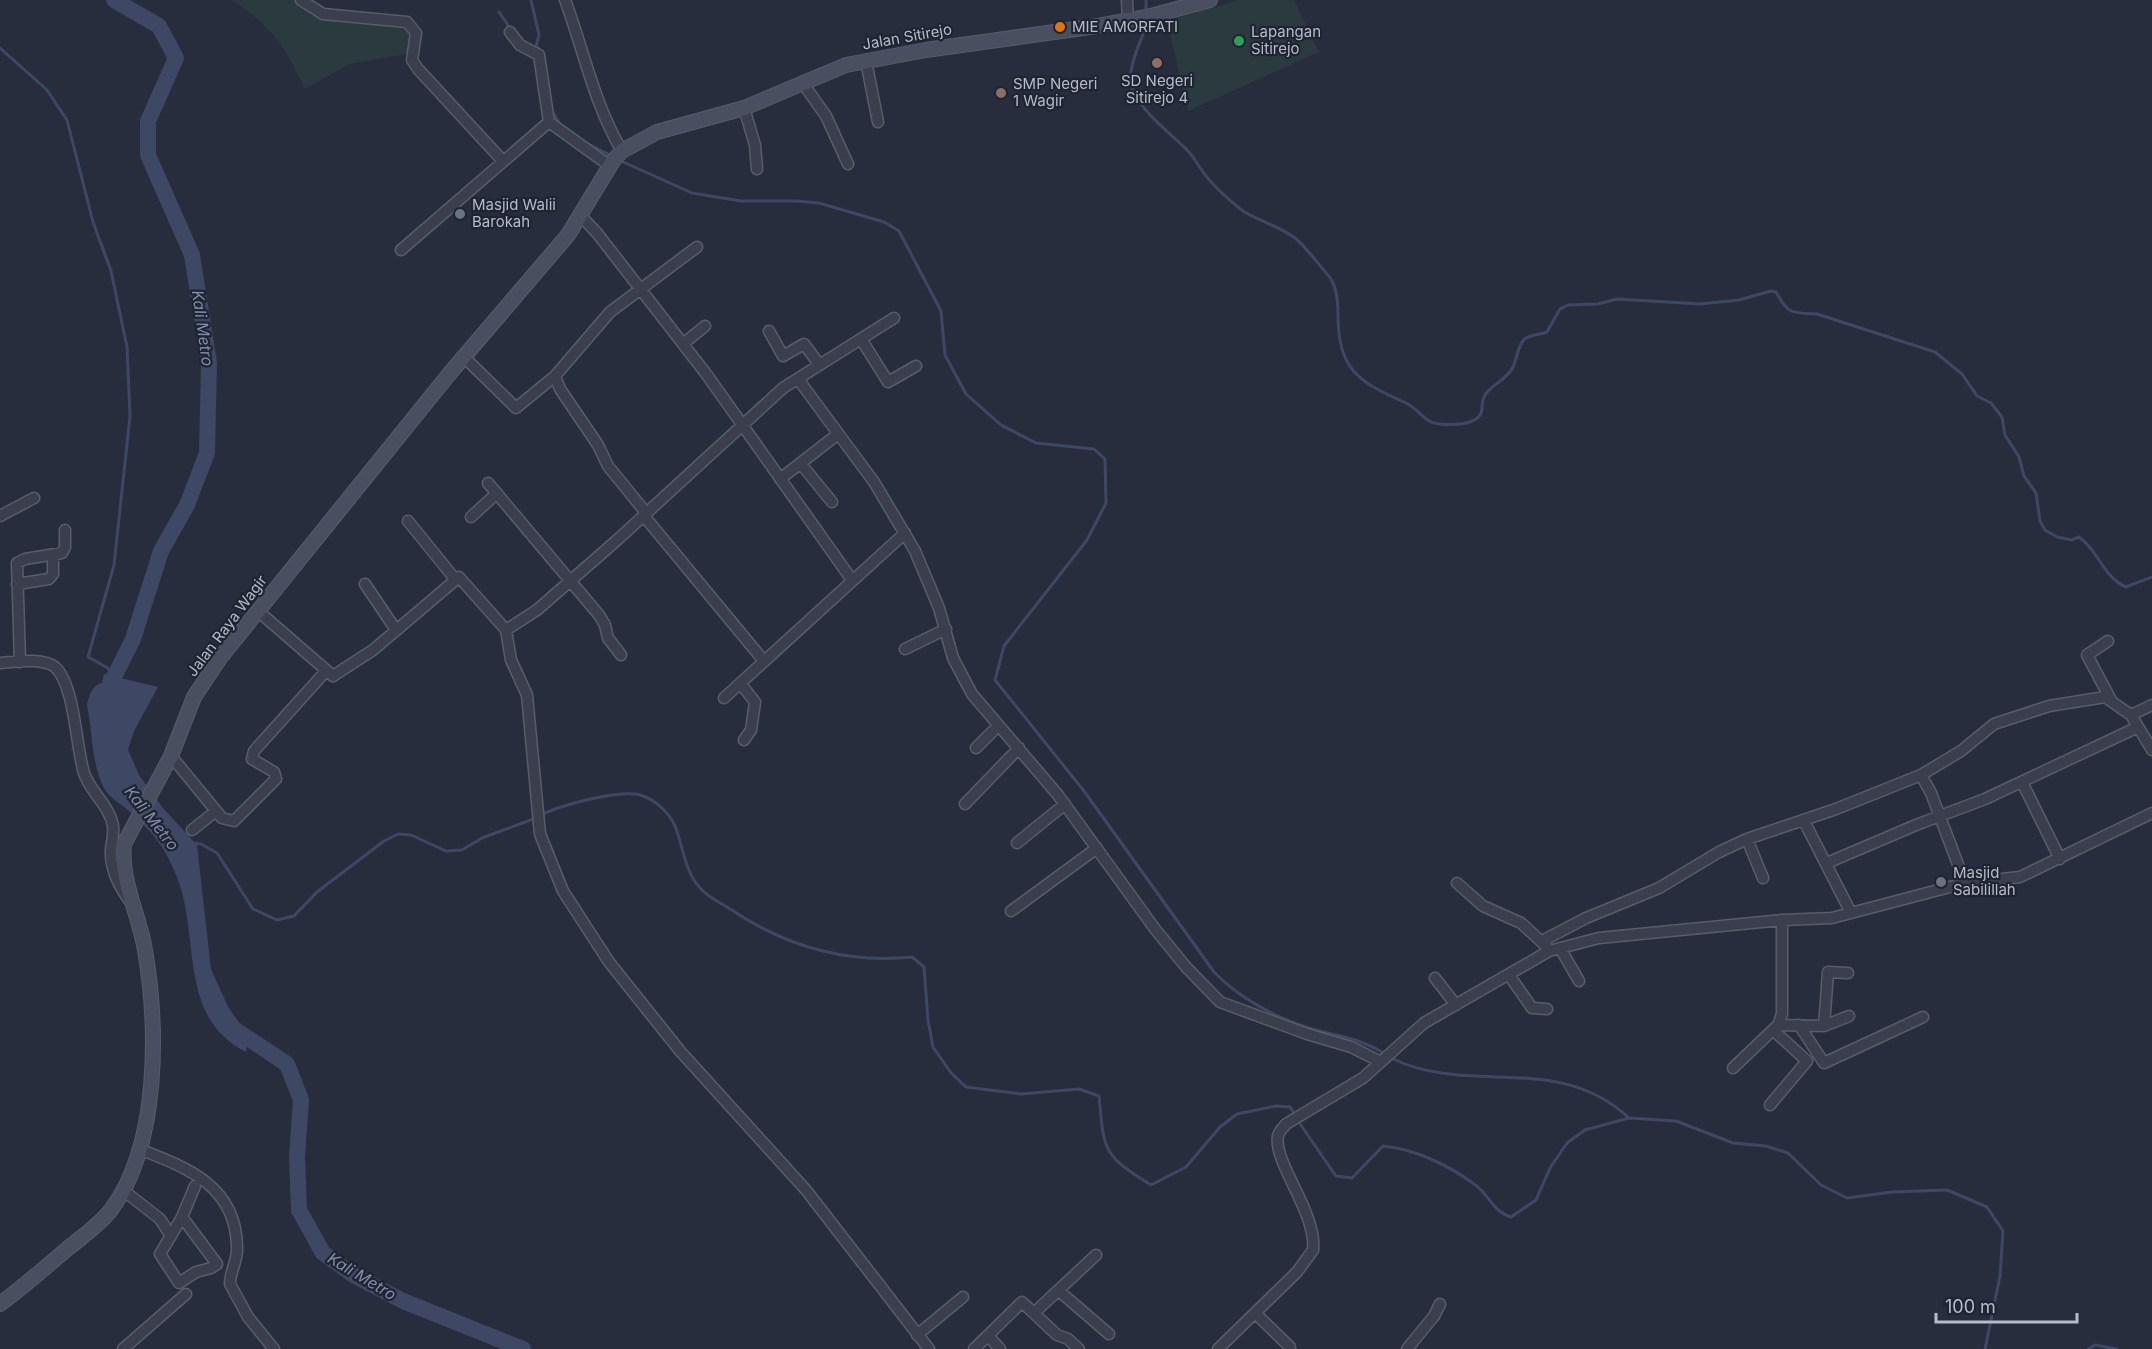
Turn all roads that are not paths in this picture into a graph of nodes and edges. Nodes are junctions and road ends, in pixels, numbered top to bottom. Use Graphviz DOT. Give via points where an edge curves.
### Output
graph roads {
  1 [pos="301,0"];
  2 [pos="565,0"];
  3 [pos="1127,0"];
  4 [pos="1210,0"];
  5 [pos="1128,20"];
  6 [pos="510,32"];
  7 [pos="866,61"];
  8 [pos="802,82"];
  9 [pos="744,108"];
  10 [pos="549,122"];
  11 [pos="878,122"];
  12 [pos="616,158"];
  13 [pos="502,160"];
  14 [pos="848,164"];
  15 [pos="758,169"];
  16 [pos="580,216"];
  17 [pos="697,246"];
  18 [pos="401,250"];
  19 [pos="642,290"];
  20 [pos="894,318"];
  21 [pos="705,326"];
  22 [pos="770,331"];
  23 [pos="861,339"];
  24 [pos="683,344"];
  25 [pos="464,357"];
  26 [pos="819,364"];
  27 [pos="916,366"];
  28 [pos="555,376"];
  29 [pos="798,379"];
  30 [pos="742,423"];
  31 [pos="838,434"];
  32 [pos="801,464"];
  33 [pos="780,479"];
  34 [pos="488,483"];
  35 [pos="497,494"];
  36 [pos="34,498"];
  37 [pos="832,502"];
  38 [pos="646,515"];
  39 [pos="0,516"];
  40 [pos="471,517"];
  41 [pos="408,521"];
  42 [pos="65,530"];
  43 [pos="904,532"];
  44 [pos="54,555"];
  45 [pos="456,579"];
  46 [pos="852,580"];
  47 [pos="570,581"];
  48 [pos="17,584"];
  49 [pos="365,584"];
  50 [pos="258,611"];
  51 [pos="946,629"];
  52 [pos="396,630"];
  53 [pos="506,630"];
  54 [pos="2108,640"];
  55 [pos="906,648"];
  56 [pos="621,655"];
  57 [pos="764,661"];
  58 [pos="20,662"];
  59 [pos="0,663"];
  60 [pos="326,672"];
  61 [pos="740,683"];
  62 [pos="724,698"];
  63 [pos="2110,700"];
  64 [pos="2152,705"];
  65 [pos="2131,715"];
  66 [pos="998,726"];
  67 [pos="2138,727"];
  68 [pos="744,740"];
  69 [pos="976,748"];
  70 [pos="1019,748"];
  71 [pos="2152,750"];
  72 [pos="171,756"];
  73 [pos="1921,775"];
  74 [pos="2022,782"];
  75 [pos="964,804"];
  76 [pos="1065,804"];
  77 [pos="216,811"];
  78 [pos="2152,813"];
  79 [pos="1940,816"];
  80 [pos="1804,821"];
  81 [pos="192,830"];
  82 [pos="1747,839"];
  83 [pos="1017,843"];
  84 [pos="1097,848"];
  85 [pos="2060,860"];
  86 [pos="1827,863"];
  87 [pos="1763,878"];
  88 [pos="1458,883"];
  89 [pos="1965,883"];
  90 [pos="133,905"];
  91 [pos="1011,910"];
  92 [pos="1851,913"];
  93 [pos="1782,920"];
  94 [pos="1542,941"];
  95 [pos="1554,950"];
  96 [pos="1848,973"];
  97 [pos="1509,975"];
  98 [pos="1435,978"];
  99 [pos="1579,981"];
  100 [pos="1456,1005"];
  101 [pos="1547,1009"];
  102 [pos="1849,1016"];
  103 [pos="1923,1017"];
  104 [pos="1799,1025"];
  105 [pos="1824,1026"];
  106 [pos="1776,1028"];
  107 [pos="1384,1056"];
  108 [pos="1733,1068"];
  109 [pos="1770,1106"];
  110 [pos="139,1149"];
  111 [pos="195,1185"];
  112 [pos="123,1190"];
  113 [pos="160,1219"];
  114 [pos="180,1221"];
  115 [pos="171,1236"];
  116 [pos="1096,1255"];
  117 [pos="1059,1291"];
  118 [pos="186,1294"];
  119 [pos="963,1298"];
  120 [pos="0,1304"];
  121 [pos="1440,1304"];
  122 [pos="1255,1312"];
  123 [pos="1034,1313"];
  124 [pos="1109,1334"];
  125 [pos="917,1335"];
  126 [pos="988,1336"];
  127 [pos="1290,1347"];
  128 [pos="1411,1347"];
  129 [pos="127,1348"];
  130 [pos="274,1349"];
  131 [pos="929,1349"];
  132 [pos="974,1349"];
  133 [pos="1000,1349"];
  134 [pos="1078,1349"];
  135 [pos="1218,1349"];
  1 -- 13 [label="street" via="323,14 407,22 416,33 412,60 418,69"];
  2 -- 12 [label="street"];
  3 -- 5 [label="street"];
  4 -- 5 [label="main road, Jalan Sitirejo"];
  5 -- 7 [label="main road, Jalan Sitirejo"];
  6 -- 10 [label="street" via="520,45 539,55"];
  7 -- 8 [label="main road, Jalan Sitirejo"];
  7 -- 11 [label="street"];
  8 -- 9 [label="main road, Jalan Sitirejo"];
  8 -- 14 [label="street" via="826,116"];
  9 -- 12 [label="main road, Jalan Sitirejo" via="657,132"];
  9 -- 15 [label="street"];
  10 -- 12 [label="street"];
  10 -- 13 [label="street"];
  12 -- 16 [label="main road, Jalan Raya Wagir"];
  13 -- 18 [label="street"];
  16 -- 19 [label="street"];
  16 -- 25 [label="main road, Jalan Raya Wagir" via="550,258"];
  17 -- 19 [label="street"];
  19 -- 24 [label="street"];
  19 -- 28 [label="street" via="610,312"];
  20 -- 23 [label="street"];
  21 -- 24 [label="street"];
  22 -- 26 [label="street" via="783,356 804,344"];
  23 -- 26 [label="street"];
  23 -- 27 [label="street" via="888,382"];
  24 -- 30 [label="street"];
  25 -- 28 [label="street" via="516,408"];
  25 -- 50 [label="main road, Jalan Raya Wagir"];
  26 -- 29 [label="street"];
  28 -- 38 [label="street" via="608,466"];
  29 -- 30 [label="street"];
  29 -- 31 [label="street"];
  30 -- 33 [label="street"];
  30 -- 38 [label="street"];
  31 -- 32 [label="street"];
  31 -- 43 [label="street" via="874,482"];
  32 -- 33 [label="street"];
  32 -- 37 [label="street"];
  33 -- 46 [label="street"];
  34 -- 35 [label="street"];
  35 -- 40 [label="street"];
  35 -- 47 [label="street"];
  36 -- 39 [label="street"];
  38 -- 47 [label="street"];
  38 -- 57 [label="street"];
  41 -- 45 [label="street"];
  42 -- 44 [label="street" via="64,550"];
  43 -- 46 [label="street"];
  43 -- 51 [label="street" via="929,582"];
  44 -- 48 [label="street" via="49,579"];
  44 -- 48 [label="street" via="20,560 16,567"];
  45 -- 52 [label="street"];
  45 -- 53 [label="street" via="460,577"];
  46 -- 57 [label="street"];
  47 -- 53 [label="street"];
  47 -- 56 [label="street" via="599,615 608,638"];
  48 -- 58 [label="street"];
  49 -- 52 [label="street"];
  50 -- 60 [label="street"];
  50 -- 72 [label="main road, Jalan Raya Wagir" via="194,697"];
  51 -- 55 [label="street"];
  51 -- 66 [label="street" via="972,694"];
  52 -- 60 [label="street" via="336,675"];
  53 -- 125 [label="street" via="514,669 527,695 540,834 563,891 609,962 680,1051 806,1190"];
  54 -- 63 [label="street" via="2087,655"];
  57 -- 61 [label="street"];
  58 -- 59 [label="street"];
  58 -- 90 [label="street" via="54,667 66,687 85,775 113,826 111,854 116,880"];
  60 -- 77 [label="street" via="252,755 252,759 277,775 274,781 234,821"];
  61 -- 62 [label="street"];
  61 -- 68 [label="street" via="754,702 751,730"];
  63 -- 65 [label="street"];
  63 -- 73 [label="street" via="2092,697 1994,724 1961,751"];
  64 -- 65 [label="street"];
  65 -- 67 [label="street"];
  66 -- 69 [label="street"];
  66 -- 70 [label="street"];
  67 -- 71 [label="street"];
  67 -- 74 [label="street"];
  70 -- 75 [label="street"];
  70 -- 76 [label="street"];
  72 -- 77 [label="street"];
  72 -- 90 [label="main road, Jalan Raya Wagir" via="124,844 122,859"];
  73 -- 79 [label="street"];
  73 -- 80 [label="street"];
  74 -- 79 [label="street"];
  74 -- 85 [label="street"];
  76 -- 83 [label="street"];
  76 -- 84 [label="street"];
  77 -- 81 [label="street"];
  78 -- 85 [label="street"];
  79 -- 86 [label="street"];
  79 -- 89 [label="street"];
  80 -- 82 [label="street"];
  80 -- 86 [label="street"];
  82 -- 87 [label="street"];
  82 -- 94 [label="street" via="1659,888"];
  84 -- 91 [label="street"];
  84 -- 107 [label="street" via="1167,944 1221,1002 1288,1028"];
  85 -- 89 [label="street" via="2020,877"];
  86 -- 92 [label="street"];
  88 -- 94 [label="street" via="1477,902 1511,916"];
  89 -- 92 [label="street"];
  90 -- 110 [label="main road, Jalan Raya Wagir" via="145,947 153,1034 151,1086"];
  92 -- 93 [label="street" via="1832,918"];
  93 -- 95 [label="street" via="1599,938"];
  93 -- 106 [label="street" via="1782,1014"];
  94 -- 95 [label="street"];
  95 -- 97 [label="street"];
  95 -- 99 [label="street"];
  96 -- 105 [label="street" via="1828,972"];
  97 -- 100 [label="street"];
  97 -- 101 [label="street" via="1532,1008"];
  98 -- 100 [label="street"];
  100 -- 107 [label="street" via="1424,1023"];
  102 -- 105 [label="street"];
  103 -- 104 [label="street" via="1824,1063"];
  104 -- 105 [label="street"];
  104 -- 106 [label="street"];
  106 -- 108 [label="street"];
  106 -- 109 [label="street" via="1807,1060"];
  107 -- 122 [label="street" via="1363,1078 1279,1132 1278,1144 1310,1222 1313,1250 1297,1272"];
  110 -- 112 [label="main road, Jalan Raya Wagir"];
  110 -- 130 [label="street" via="197,1174 224,1202 231,1215 237,1250 230,1284 248,1317"];
  111 -- 114 [label="street"];
  112 -- 113 [label="street"];
  112 -- 120 [label="main road, Jalan Raya Wagir" via="101,1222"];
  113 -- 114 [label="street"];
  113 -- 115 [label="street"];
  114 -- 115 [label="street"];
  114 -- 115 [label="street" via="217,1264 179,1283 160,1254"];
  116 -- 117 [label="street"];
  117 -- 123 [label="street"];
  117 -- 124 [label="street"];
  118 -- 129 [label="street"];
  119 -- 125 [label="street"];
  121 -- 128 [label="street"];
  122 -- 127 [label="street"];
  122 -- 135 [label="street"];
  123 -- 126 [label="street" via="1022,1302"];
  123 -- 134 [label="street"];
  125 -- 131 [label="street"];
  126 -- 132 [label="street"];
  126 -- 133 [label="street"];
}
